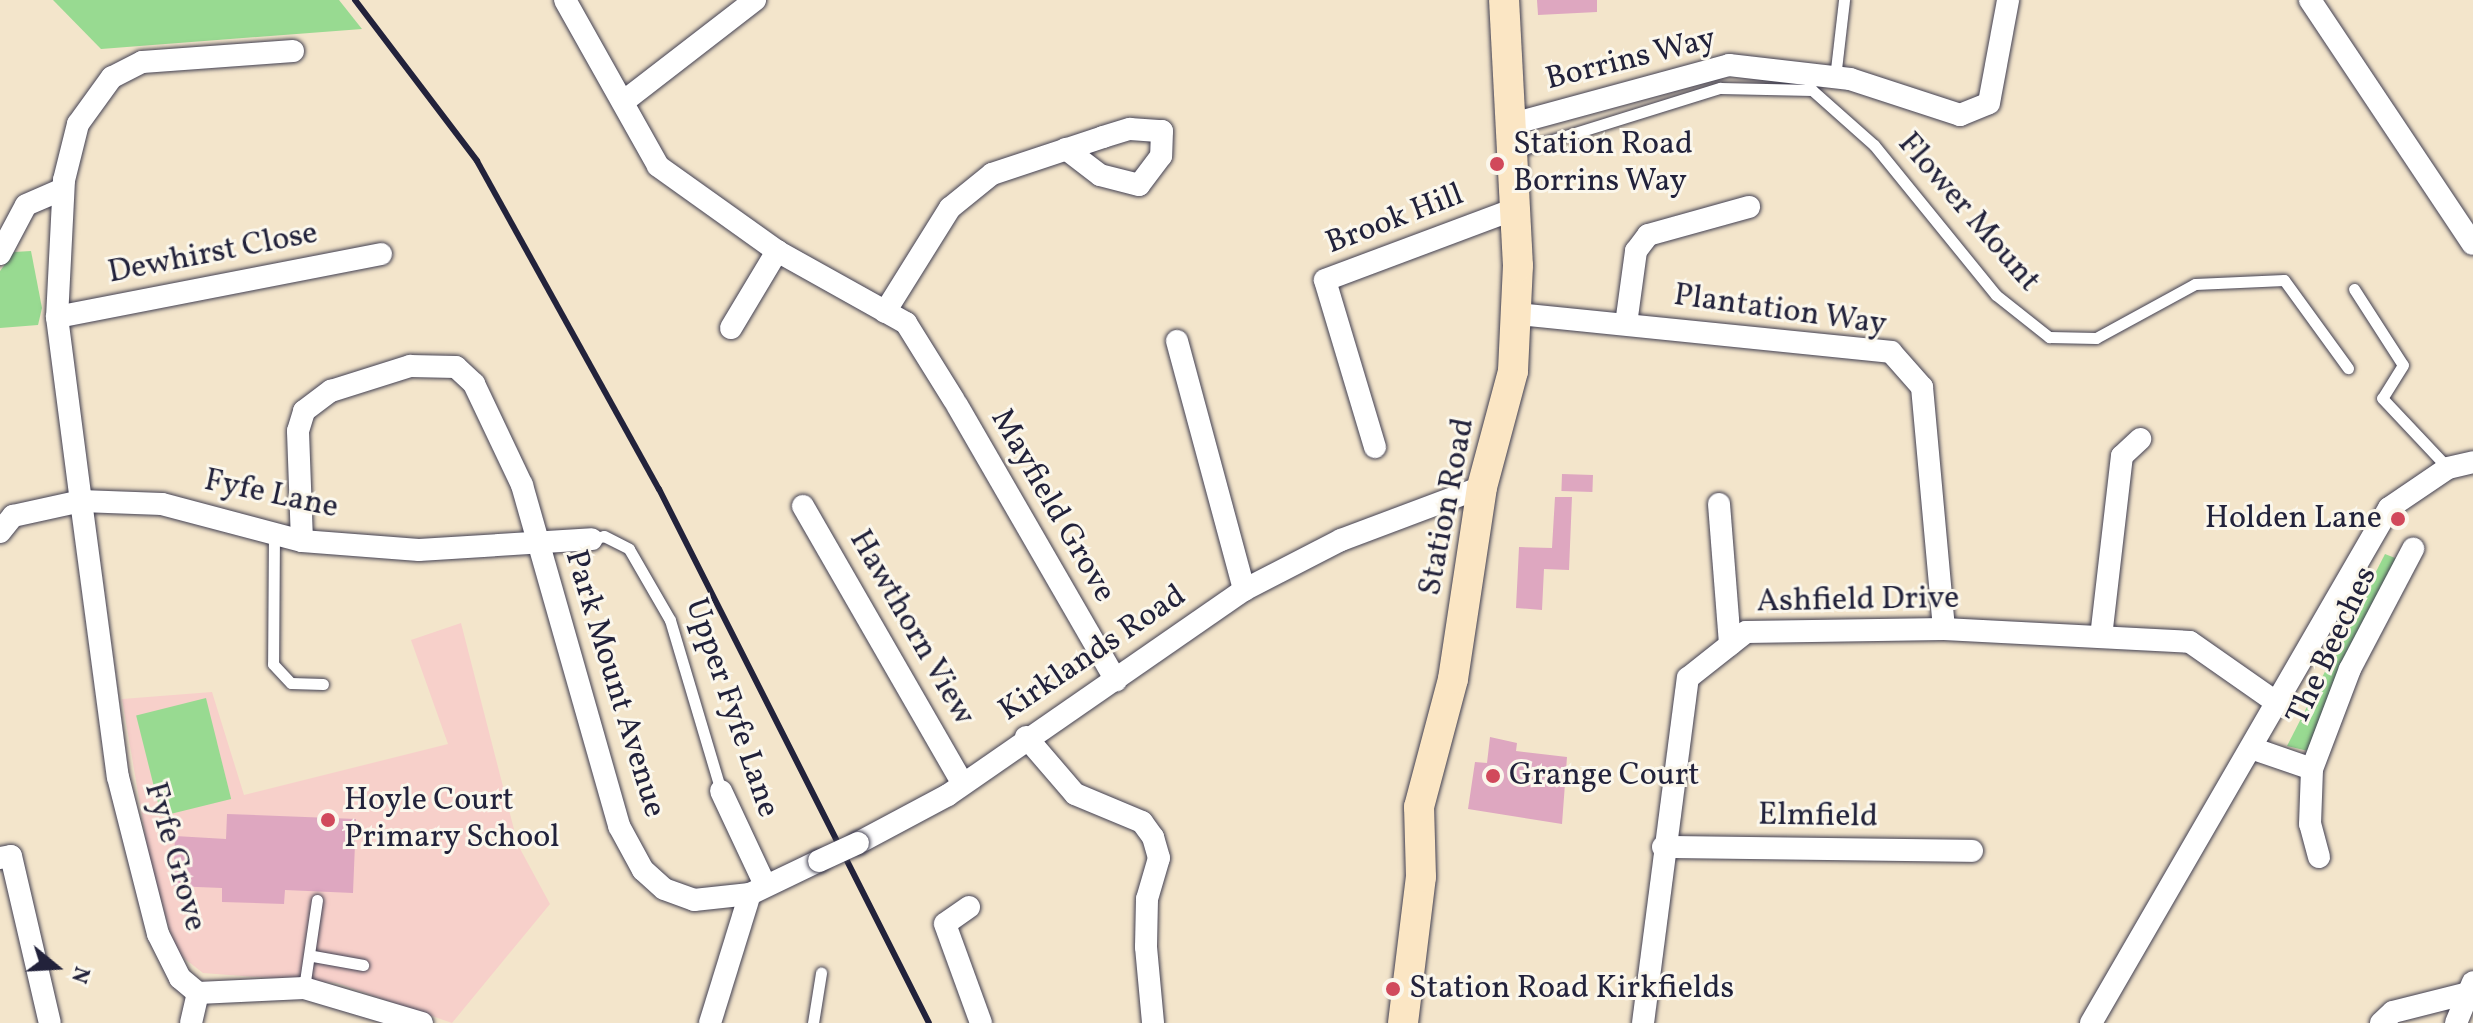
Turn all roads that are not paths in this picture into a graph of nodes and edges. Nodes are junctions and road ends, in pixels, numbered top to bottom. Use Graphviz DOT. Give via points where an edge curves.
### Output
graph roads {
  1 [pos="565,0"];
  2 [pos="1504,0"];
  3 [pos="1844,0"];
  4 [pos="2008,0"];
  5 [pos="2310,0"];
  6 [pos="745,3"];
  7 [pos="293,51"];
  8 [pos="1835,78"];
  9 [pos="623,102"];
  10 [pos="1512,138"];
  11 [pos="1066,149"];
  12 [pos="63,189"];
  13 [pos="1749,207"];
  14 [pos="1515,209"];
  15 [pos="2473,244"];
  16 [pos="777,251"];
  17 [pos="0,254"];
  18 [pos="381,254"];
  19 [pos="2354,289"];
  20 [pos="885,312"];
  21 [pos="1518,314"];
  22 [pos="57,317"];
  23 [pos="1626,324"];
  24 [pos="731,328"];
  25 [pos="1177,341"];
  26 [pos="2348,368"];
  27 [pos="2140,439"];
  28 [pos="1375,447"];
  29 [pos="2473,462"];
  30 [pos="2448,468"];
  31 [pos="1482,487"];
  32 [pos="81,501"];
  33 [pos="1719,504"];
  34 [pos="803,506"];
  35 [pos="0,532"];
  36 [pos="274,533"];
  37 [pos="592,539"];
  38 [pos="537,540"];
  39 [pos="302,541"];
  40 [pos="2413,549"];
  41 [pos="1244,590"];
  42 [pos="1944,629"];
  43 [pos="2101,637"];
  44 [pos="1730,645"];
  45 [pos="1116,680"];
  46 [pos="323,684"];
  47 [pos="2277,703"];
  48 [pos="1026,737"];
  49 [pos="2254,749"];
  50 [pos="2312,769"];
  51 [pos="962,783"];
  52 [pos="721,791"];
  53 [pos="1663,847"];
  54 [pos="1972,851"];
  55 [pos="12,856"];
  56 [pos="2319,857"];
  57 [pos="757,890"];
  58 [pos="317,900"];
  59 [pos="969,907"];
  60 [pos="313,956"];
  61 [pos="363,965"];
  62 [pos="821,973"];
  63 [pos="304,988"];
  64 [pos="2468,988"];
  65 [pos="198,993"];
  66 [pos="716,1021"];
  67 [pos="50,1023"];
  68 [pos="191,1023"];
  69 [pos="422,1023"];
  70 [pos="813,1023"];
  71 [pos="981,1023"];
  72 [pos="1153,1023"];
  73 [pos="1403,1023"];
  74 [pos="1643,1023"];
  75 [pos="2091,1023"];
  76 [pos="2381,1023"];
  77 [pos="2456,1023"];
  1 -- 9 [label="street, Mayfield Grove"];
  2 -- 10 [label="street, Station Road"];
  3 -- 8 [label="lane"];
  4 -- 8 [label="street, Borrins Way" via="1989,103 1960,115"];
  5 -- 15 [label="street"];
  6 -- 9 [label="street"];
  7 -- 12 [label="street, Fyfe Grove" via="172,56 112,77 78,124"];
  8 -- 10 [label="street, Borrins Way" via="1729,65"];
  9 -- 16 [label="street, Mayfield Grove" via="658,166 687,194"];
  10 -- 14 [label="street, Station Road"];
  10 -- 26 [label="lane, Flower Mount" via="1720,88 1812,90 1874,145 1996,295 2049,337 2096,338 2195,284 2284,280"];
  11 -- 11 [label="street" via="1130,129 1166,124 1161,156 1139,185 1100,175"];
  11 -- 20 [label="street" via="992,174 966,190"];
  12 -- 17 [label="street" via="34,197"];
  12 -- 22 [label="street, Fyfe Grove"];
  13 -- 23 [label="street" via="1648,235 1636,251"];
  14 -- 21 [label="street, Station Road"];
  14 -- 28 [label="street, Brook Hill" via="1325,280"];
  16 -- 20 [label="street, Mayfield Grove"];
  16 -- 24 [label="street"];
  18 -- 22 [label="street, Dewhirst Close"];
  19 -- 30 [label="lane" via="2403,365 2382,398"];
  20 -- 45 [label="street, Mayfield Grove" via="906,323"];
  21 -- 23 [label="street, Plantation Way"];
  21 -- 31 [label="street, Station Road" via="1513,371"];
  22 -- 32 [label="street, Fyfe Grove"];
  23 -- 42 [label="street, Plantation Way" via="1891,352 1922,387"];
  25 -- 41 [label="street"];
  27 -- 43 [label="street" via="2122,456"];
  29 -- 30 [label="street"];
  30 -- 47 [label="street" via="2389,508"];
  31 -- 41 [label="street, Kirklands Road" via="1341,540"];
  31 -- 73 [label="street, Station Road" via="1453,679 1419,807 1421,877"];
  32 -- 35 [label="street, Fyfe Lane" via="13,516"];
  32 -- 36 [label="street, Fyfe Lane" via="162,504"];
  32 -- 65 [label="street, Fyfe Grove" via="134,854 158,934 180,978"];
  33 -- 44 [label="street"];
  34 -- 51 [label="street, Hawthorn View"];
  36 -- 39 [label="street, Fyfe Lane"];
  36 -- 46 [label="lane" via="273,664 291,683"];
  37 -- 38 [label="street, Fyfe Lane"];
  37 -- 52 [label="lane, Upper Fyfe Lane" via="604,536 629,549 670,620"];
  38 -- 39 [label="street, Fyfe Lane" via="419,550"];
  38 -- 39 [label="street, Park Mount Avenue" via="522,485 474,384 456,367 434,363 331,391 304,411 298,431"];
  38 -- 57 [label="street, Park Mount Avenue" via="619,826 643,870 664,889 694,900"];
  40 -- 50 [label="street, The Beeches" via="2350,669"];
  41 -- 45 [label="street, Kirklands Road"];
  42 -- 43 [label="street, Ashfield Drive"];
  42 -- 44 [label="street, Ashfield Drive" via="1746,632"];
  43 -- 47 [label="street, Ashfield Drive" via="2190,642"];
  44 -- 53 [label="street, Ashfield Drive" via="1688,678"];
  45 -- 48 [label="street, Kirklands Road"];
  47 -- 49 [label="street"];
  48 -- 51 [label="street, Kirklands Road"];
  48 -- 72 [label="street" via="1075,794 1142,822 1153,837 1159,858 1147,899 1146,947"];
  49 -- 50 [label="street, The Beeches"];
  49 -- 75 [label="street"];
  50 -- 56 [label="street, The Beeches" via="2310,824"];
  51 -- 57 [label="street, Kirklands Road, bridge" via="858,843"];
  52 -- 57 [label="street, Upper Fyfe Lane"];
  53 -- 54 [label="street, Elmfield"];
  53 -- 74 [label="street, Ashfield Drive"];
  55 -- 67 [label="street"];
  57 -- 66 [label="street"];
  58 -- 60 [label="lane"];
  59 -- 71 [label="street" via="945,924"];
  60 -- 61 [label="lane"];
  60 -- 63 [label="lane"];
  62 -- 70 [label="lane"];
  63 -- 65 [label="street"];
  63 -- 69 [label="street"];
  64 -- 76 [label="street" via="2393,1012"];
  64 -- 77 [label="street"];
  65 -- 68 [label="street"];
}
